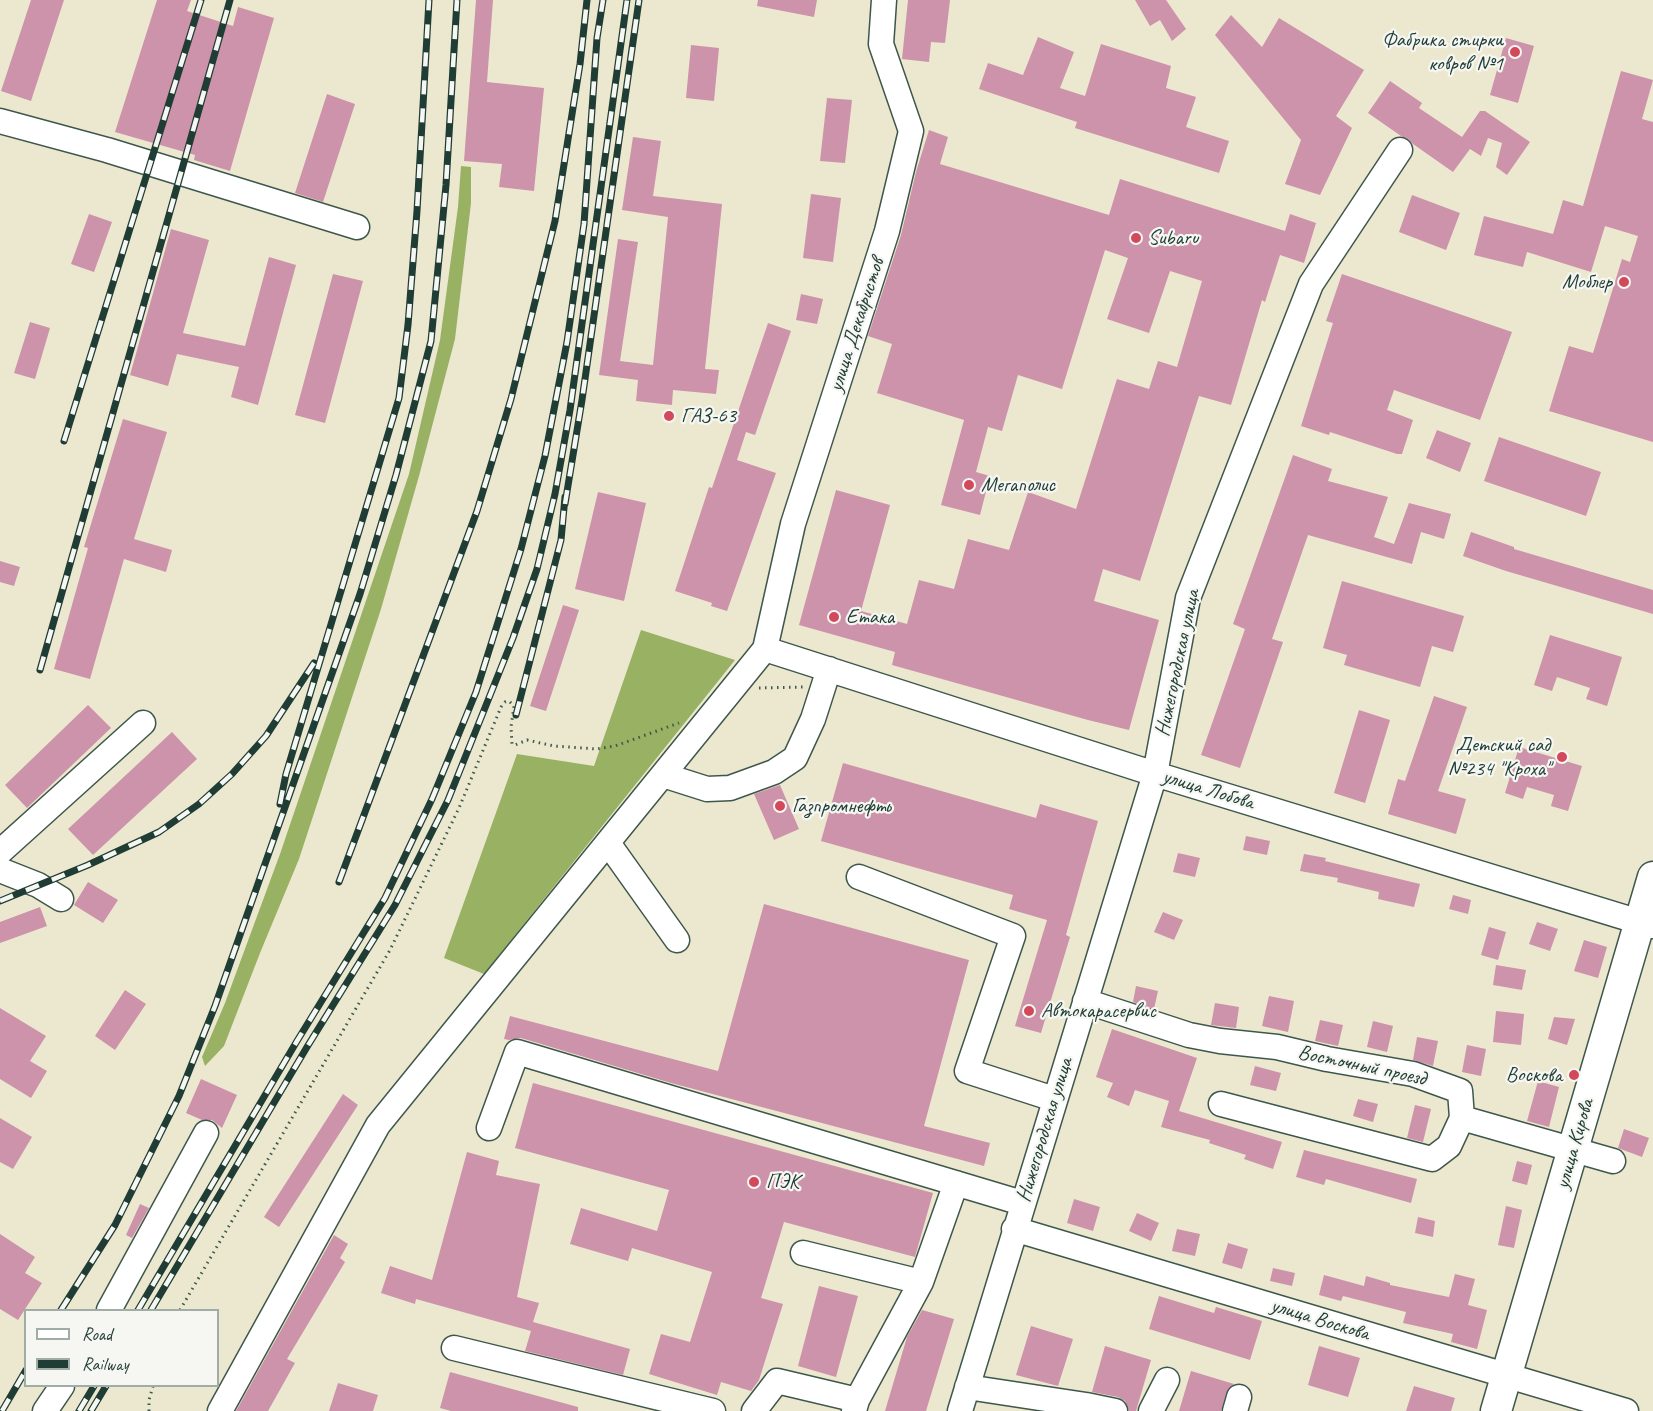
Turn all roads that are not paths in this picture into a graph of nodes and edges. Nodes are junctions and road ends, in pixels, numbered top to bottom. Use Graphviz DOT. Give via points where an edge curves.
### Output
graph roads {
  1 [pos="885,0"];
  2 [pos="0,121"];
  3 [pos="1400,150"];
  4 [pos="357,227"];
  5 [pos="765,649"];
  6 [pos="826,678"];
  7 [pos="143,723"];
  8 [pos="1155,774"];
  9 [pos="663,775"];
  10 [pos="608,843"];
  11 [pos="0,852"];
  12 [pos="0,870"];
  13 [pos="859,877"];
  14 [pos="1653,877"];
  15 [pos="61,899"];
  16 [pos="1646,924"];
  17 [pos="677,940"];
  18 [pos="1085,1000"];
  19 [pos="1054,1099"];
  20 [pos="1221,1104"];
  21 [pos="1462,1118"];
  22 [pos="489,1128"];
  23 [pos="206,1133"];
  24 [pos="1574,1149"];
  25 [pos="1613,1161"];
  26 [pos="956,1183"];
  27 [pos="1022,1203"];
  28 [pos="1014,1229"];
  29 [pos="803,1253"];
  30 [pos="921,1282"];
  31 [pos="110,1309"];
  32 [pos="454,1348"];
  33 [pos="1507,1375"];
  34 [pos="1167,1380"];
  35 [pos="61,1387"];
  36 [pos="967,1387"];
  37 [pos="855,1405"];
  38 [pos="45,1411"];
  39 [pos="220,1411"];
  40 [pos="713,1411"];
  41 [pos="754,1411"];
  42 [pos="960,1411"];
  43 [pos="1115,1411"];
  44 [pos="1151,1411"];
  45 [pos="1496,1411"];
  46 [pos="1626,1411"];
  1 -- 5 [label="street, улица Декабристов" via="881,44 911,131 886,231 793,524"];
  2 -- 4 [label="street"];
  3 -- 8 [label="street, Нижегородская улица" via="1311,284 1302,305 1188,598"];
  5 -- 6 [label="street, улица Лобова"];
  5 -- 9 [label="street"];
  6 -- 8 [label="street, улица Лобова"];
  6 -- 9 [label="street" via="795,758 774,772 730,788 707,789"];
  7 -- 11 [label="street"];
  8 -- 16 [label="street, улица Лобова"];
  8 -- 18 [label="street, Нижегородская улица"];
  9 -- 10 [label="street"];
  10 -- 17 [label="street"];
  10 -- 39 [label="street" via="378,1125"];
  12 -- 15 [label="street"];
  13 -- 19 [label="street" via="1013,936 968,1071"];
  14 -- 16 [label="main road, улица Кирова"];
  16 -- 24 [label="main road, улица Кирова"];
  18 -- 19 [label="street, Нижегородская улица"];
  18 -- 21 [label="street, Восточный проезд" via="1189,1035 1277,1047 1413,1074 1460,1092"];
  19 -- 27 [label="street, Нижегородская улица"];
  20 -- 21 [label="street" via="1432,1159 1449,1146"];
  21 -- 24 [label="street"];
  22 -- 26 [label="street" via="517,1052"];
  23 -- 31 [label="street"];
  24 -- 25 [label="street"];
  24 -- 33 [label="main road, улица Кирова"];
  26 -- 27 [label="street"];
  26 -- 30 [label="street"];
  27 -- 28 [label="street, Нижегородская улица"];
  28 -- 33 [label="street, улица Воскова"];
  28 -- 36 [label="street, Нижегородская улица"];
  29 -- 30 [label="street"];
  30 -- 37 [label="street"];
  32 -- 40 [label="street"];
  33 -- 45 [label="main road, улица Кирова"];
  33 -- 46 [label="street, улица Воскова"];
  34 -- 44 [label="street"];
  35 -- 38 [label="street"];
  36 -- 42 [label="street, Нижегородская улица"];
  36 -- 43 [label="street"];
  37 -- 41 [label="street" via="777,1381"];
}
